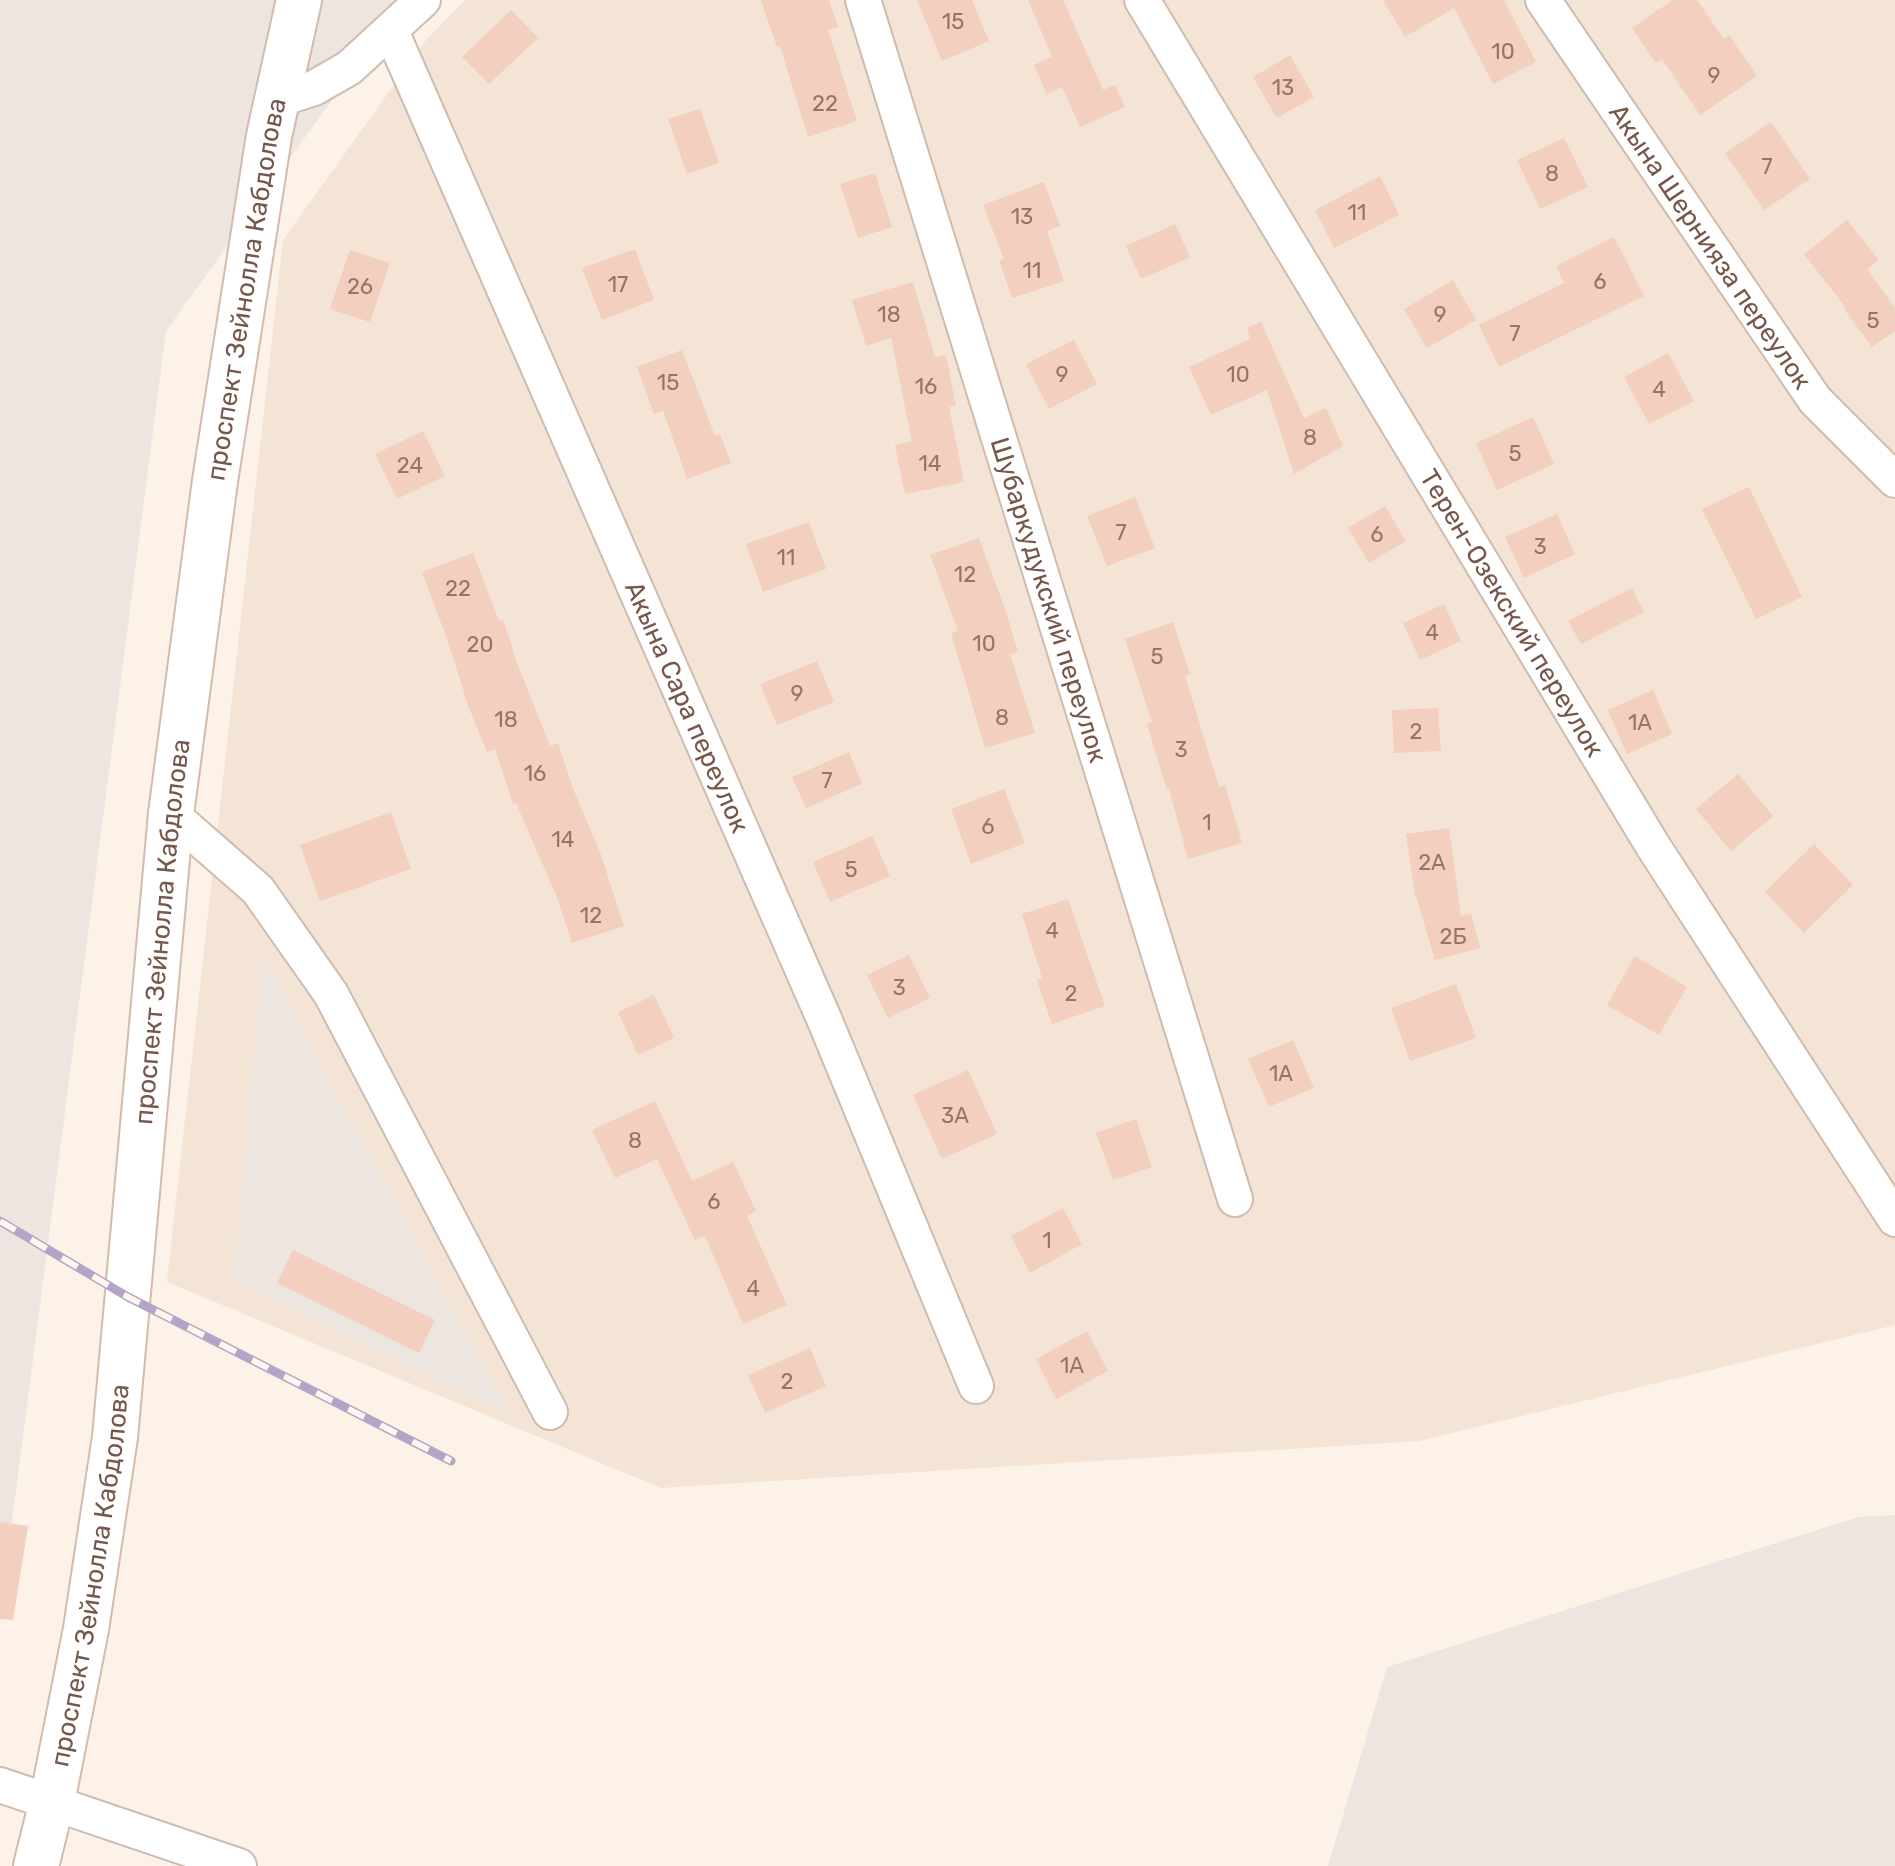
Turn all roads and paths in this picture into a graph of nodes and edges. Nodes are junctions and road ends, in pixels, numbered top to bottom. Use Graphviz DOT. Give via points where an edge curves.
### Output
graph roads {
  1 [pos="299,0"];
  2 [pos="423,0"];
  3 [pos="863,0"];
  4 [pos="1142,0"];
  5 [pos="1543,0"];
  6 [pos="391,31"];
  7 [pos="277,100"];
  8 [pos="1895,480"];
  9 [pos="171,814"];
  10 [pos="1235,1199"];
  11 [pos="1895,1219"];
  12 [pos="976,1386"];
  13 [pos="550,1412"];
  14 [pos="0,1785"];
  15 [pos="52,1802"];
  16 [pos="36,1866"];
  17 [pos="239,1866"];
  1 -- 7 [label="main road, проспект Зейнолла Кабдолова"];
  2 -- 6 [label="street"];
  3 -- 10 [label="street, Шубаркудукский переулок"];
  4 -- 11 [label="street, Терен-Озекский переулок" via="1653,846"];
  5 -- 8 [label="street, Акына Шернияза переулок" via="1815,400"];
  6 -- 7 [label="street" via="349,68 314,88"];
  6 -- 12 [label="street, Акына Сара переулок" via="819,1006"];
  7 -- 9 [label="main road, проспект Зейнолла Кабдолова" via="215,481"];
  9 -- 13 [label="street" via="258,890 331,994"];
  9 -- 15 [label="main road, проспект Зейнолла Кабдолова" via="115,1437 86,1629"];
  14 -- 15 [label="street"];
  15 -- 16 [label="main road, проспект Зейнолла Кабдолова"];
  15 -- 17 [label="street"];
}
